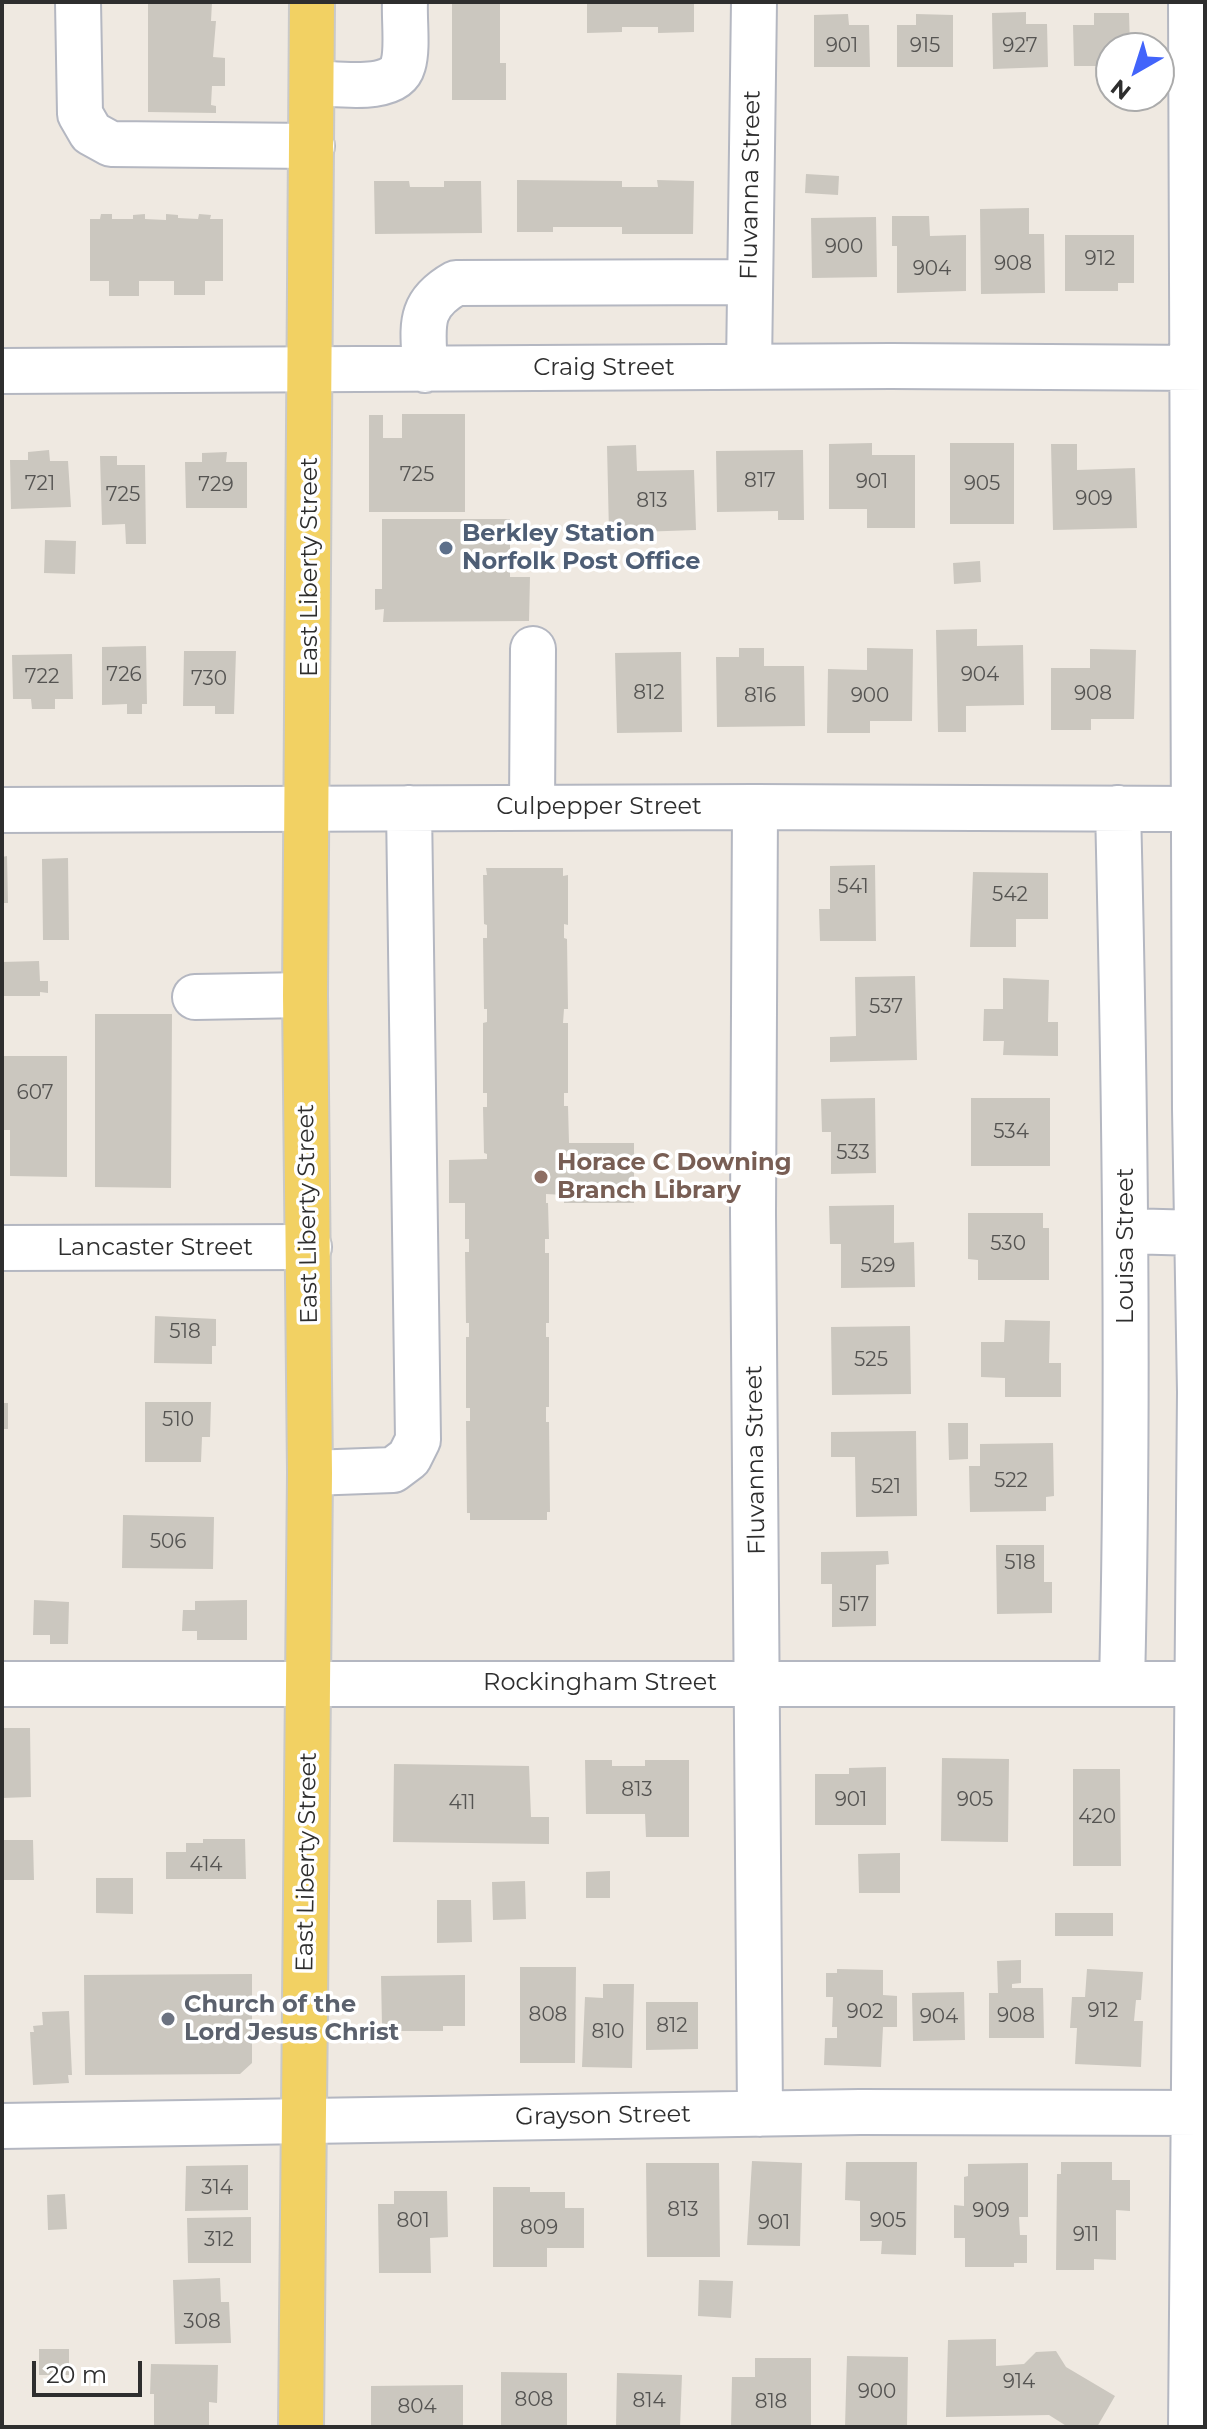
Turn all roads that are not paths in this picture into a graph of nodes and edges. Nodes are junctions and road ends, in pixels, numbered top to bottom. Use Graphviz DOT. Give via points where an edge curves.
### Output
graph roads {
  1 [pos="78,2"];
  2 [pos="312,2"];
  3 [pos="405,2"];
  4 [pos="754,2"];
  5 [pos="1191,2"];
  6 [pos="312,83"];
  7 [pos="312,146"];
  8 [pos="750,282"];
  9 [pos="749,367"];
  10 [pos="1199,368"];
  11 [pos="425,370"];
  12 [pos="2,371"];
  13 [pos="311,371"];
  14 [pos="533,649"];
  15 [pos="755,807"];
  16 [pos="409,808"];
  17 [pos="532,808"];
  18 [pos="1118,808"];
  19 [pos="308,809"];
  20 [pos="1195,809"];
  21 [pos="2,810"];
  22 [pos="305,995"];
  23 [pos="195,997"];
  24 [pos="1126,1231"];
  25 [pos="1198,1233"];
  26 [pos="309,1247"];
  27 [pos="2,1248"];
  28 [pos="310,1473"];
  29 [pos="758,1682"];
  30 [pos="2,1684"];
  31 [pos="309,1684"];
  32 [pos="1122,1684"];
  33 [pos="1198,1684"];
  34 [pos="1200,2113"];
  35 [pos="760,2114"];
  36 [pos="305,2120"];
  37 [pos="2,2126"];
  38 [pos="301,2427"];
  39 [pos="1191,2427"];
  1 -- 7 [label="street" via="80,114 91,133 111,144"];
  2 -- 6 [label="main road, East Liberty Street"];
  3 -- 6 [label="street" via="403,65 397,76 383,84"];
  4 -- 8 [label="street, Fluvanna Street"];
  5 -- 10 [label="street"];
  6 -- 7 [label="main road, East Liberty Street"];
  7 -- 13 [label="main road, East Liberty Street"];
  8 -- 9 [label="street, Fluvanna Street"];
  8 -- 11 [label="street" via="456,283 427,308"];
  9 -- 10 [label="street, Craig Street"];
  9 -- 11 [label="street, Craig Street"];
  10 -- 20 [label="street"];
  11 -- 13 [label="street, Craig Street"];
  12 -- 13 [label="street, Craig Street"];
  13 -- 19 [label="main road, East Liberty Street"];
  14 -- 17 [label="street"];
  15 -- 17 [label="street, Culpepper Street"];
  15 -- 18 [label="street, Culpepper Street"];
  15 -- 29 [label="street, Fluvanna Street"];
  16 -- 17 [label="street, Culpepper Street"];
  16 -- 19 [label="street, Culpepper Street"];
  16 -- 28 [label="street" via="418,1440 409,1458 393,1470"];
  18 -- 20 [label="street, Culpepper Street"];
  18 -- 24 [label="street, Louisa Street"];
  19 -- 21 [label="street, Culpepper Street"];
  19 -- 22 [label="main road, East Liberty Street"];
  20 -- 25 [label="street"];
  22 -- 23 [label="street"];
  22 -- 26 [label="main road, East Liberty Street"];
  24 -- 25 [label="street"];
  24 -- 32 [label="street, Louisa Street"];
  25 -- 33 [label="street"];
  26 -- 27 [label="street, Lancaster Street"];
  26 -- 28 [label="main road, East Liberty Street"];
  28 -- 31 [label="main road, East Liberty Street"];
  29 -- 31 [label="street, Rockingham Street"];
  29 -- 32 [label="street, Rockingham Street"];
  29 -- 35 [label="street, Fluvanna Street"];
  30 -- 31 [label="street, Rockingham Street"];
  31 -- 36 [label="main road, East Liberty Street"];
  32 -- 33 [label="street, Rockingham Street"];
  33 -- 34 [label="street"];
  34 -- 35 [label="street, Grayson Street"];
  34 -- 39 [label="street"];
  35 -- 36 [label="street, Grayson Street"];
  36 -- 37 [label="street, Grayson Street"];
  36 -- 38 [label="main road, East Liberty Street"];
}
